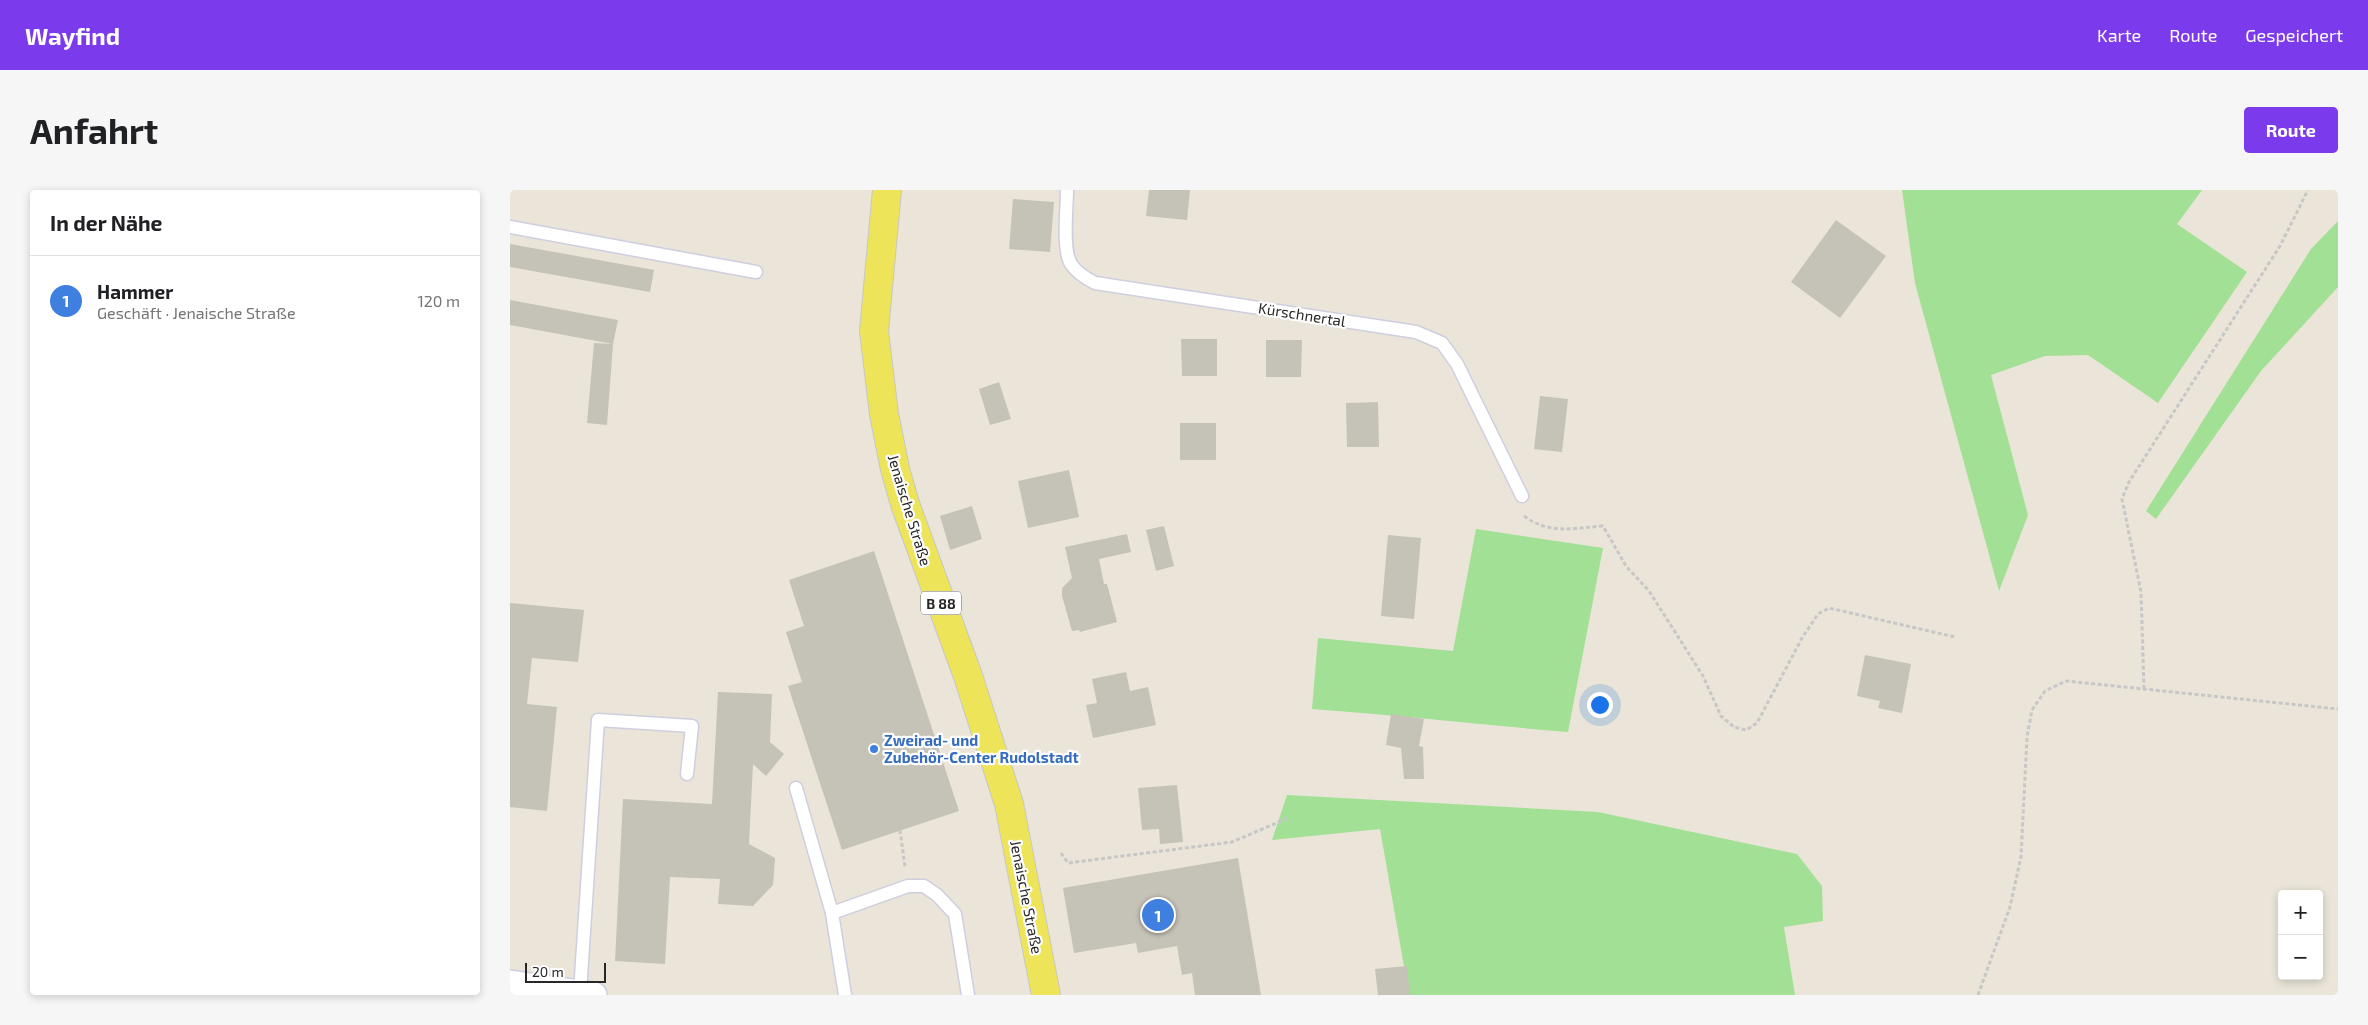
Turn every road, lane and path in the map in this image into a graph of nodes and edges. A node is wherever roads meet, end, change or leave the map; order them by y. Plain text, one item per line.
1 (887, 190) edge
2 (1067, 190) edge
3 (2308, 190) edge
4 (510, 227) edge
5 (756, 272) dead end
6 (1522, 496) joint
7 (1955, 637) dead end
8 (2144, 689) junction
9 (2338, 709) edge
10 (687, 774) dead end
11 (796, 788) dead end
12 (1288, 818) dead end
13 (900, 830) dead end
14 (1061, 853) dead end
15 (908, 886) junction
16 (832, 913) junction
17 (510, 982) edge
18 (587, 994) edge
19 (845, 995) edge
20 (968, 995) edge
21 (1046, 995) edge
22 (1978, 995) edge

1 - 21 main road, Jenaische Straße / B 88
2 - 6 lane, Kürschnertal
3 - 8 path
4 - 5 lane
6 - 7 path
8 - 9 path
8 - 22 path
10 - 18 lane
11 - 16 lane
12 - 14 path
13 - 15 path
15 - 16 lane
15 - 20 lane
16 - 19 lane
17 - 18 street

